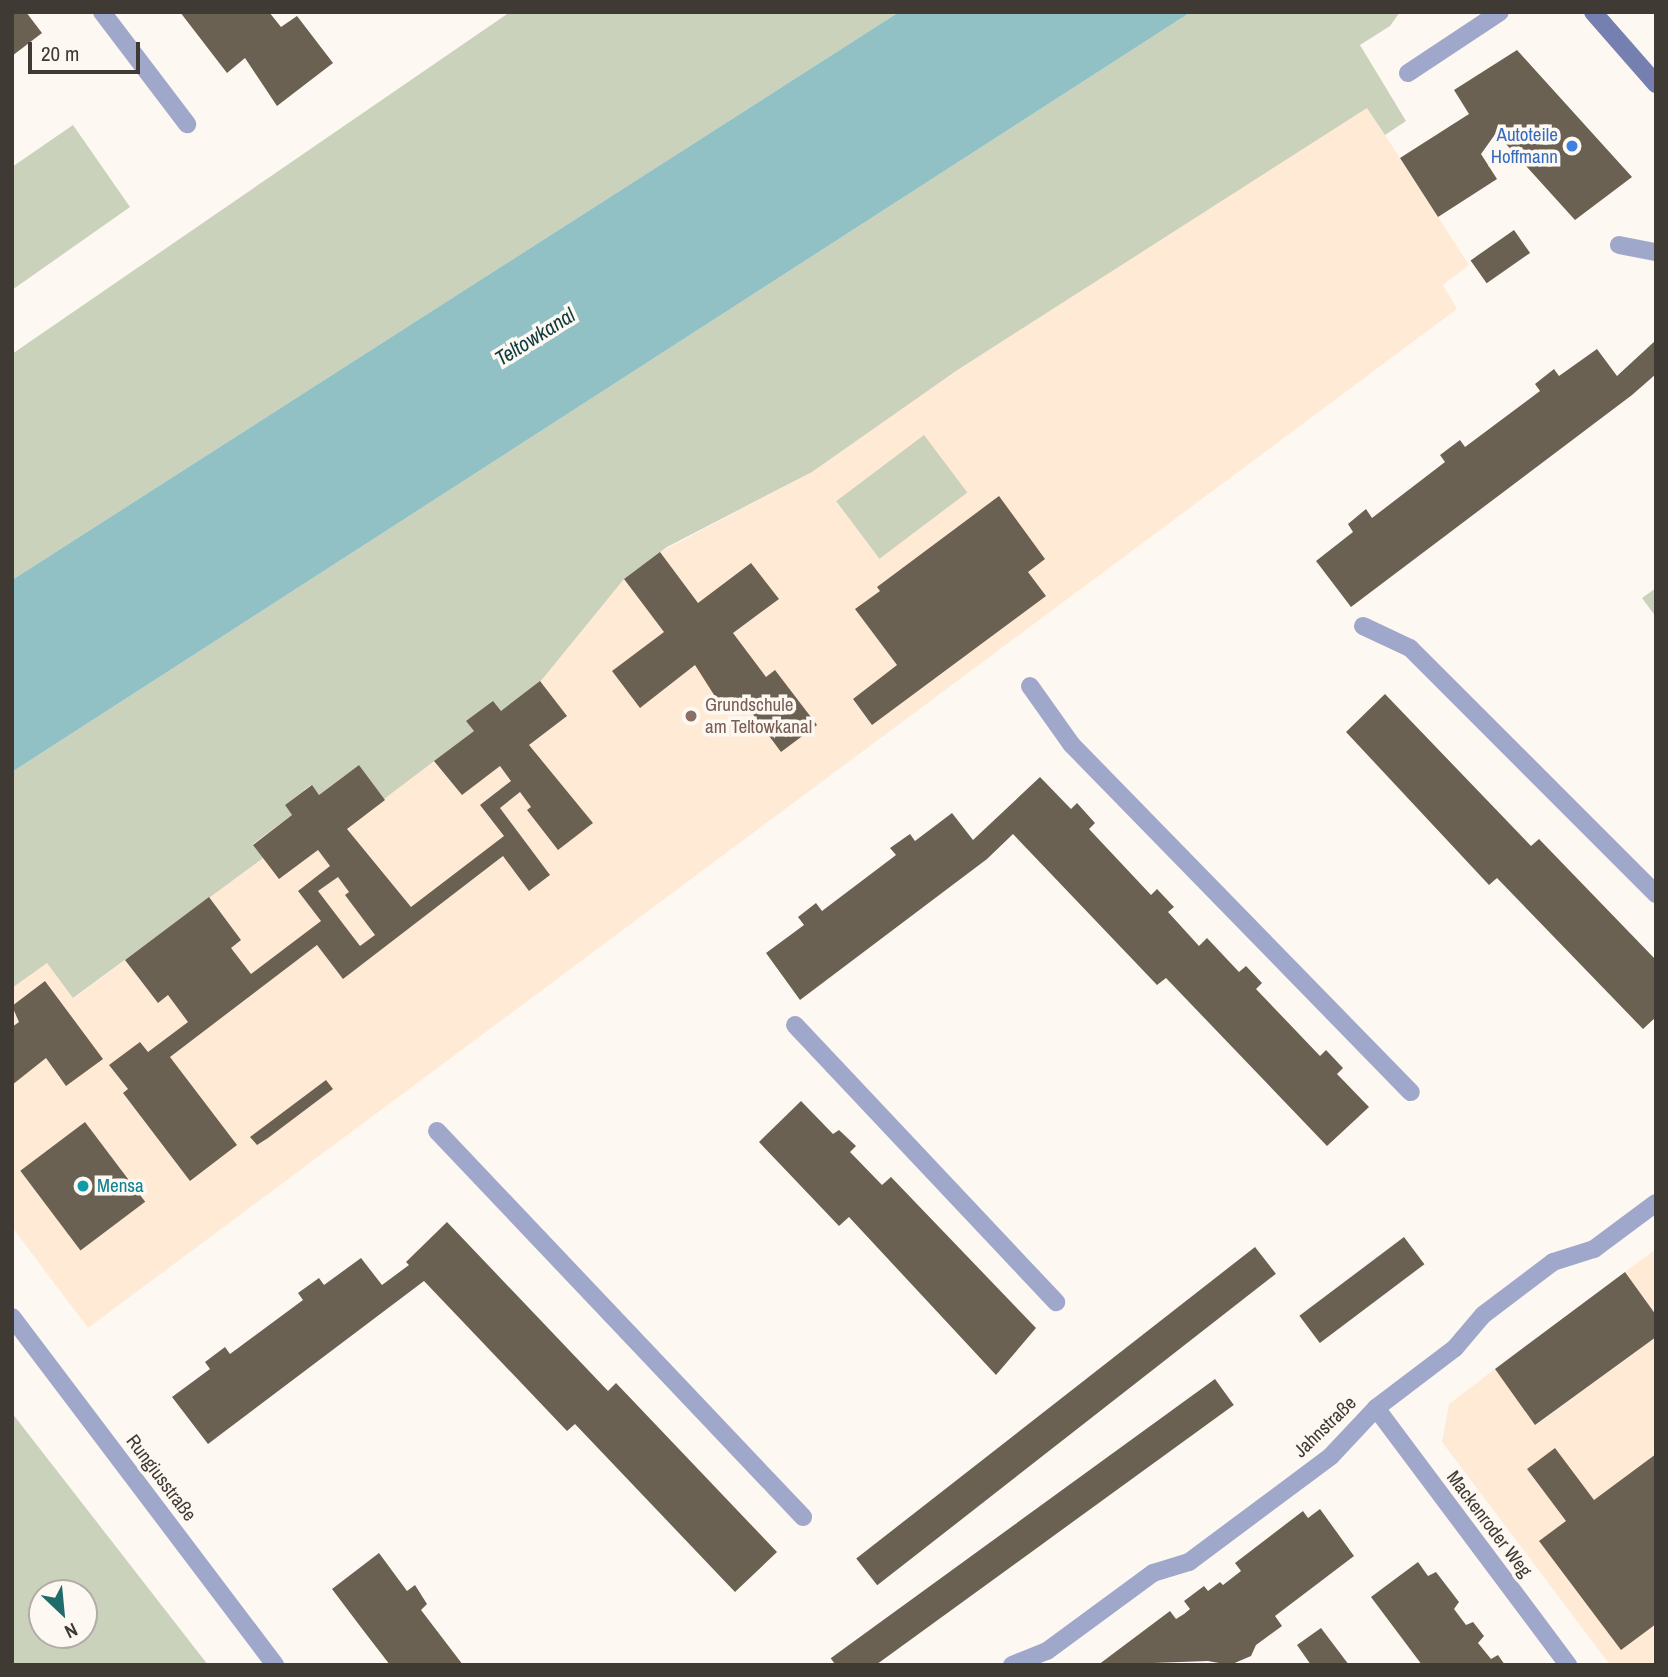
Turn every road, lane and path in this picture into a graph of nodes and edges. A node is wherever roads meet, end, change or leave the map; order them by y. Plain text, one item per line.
1 (102, 12) edge
2 (1500, 12) edge
3 (1593, 12) edge
4 (1408, 73) dead end
5 (1656, 84) edge
6 (187, 124) dead end
7 (1619, 245) dead end
8 (1656, 252) edge
9 (1363, 626) dead end
10 (1030, 686) dead end
11 (1656, 894) edge
12 (795, 1025) dead end
13 (1411, 1092) dead end
14 (437, 1130) dead end
15 (1656, 1203) edge
16 (1056, 1303) dead end
17 (12, 1317) edge
18 (1376, 1408) junction
19 (803, 1517) dead end
20 (275, 1665) edge
21 (1012, 1665) edge
22 (1568, 1665) edge

1 - 6 street
2 - 4 street
3 - 5 main road
7 - 8 street
9 - 11 street
10 - 13 street
12 - 16 street
14 - 19 street
15 - 18 street, Jahnstraße
17 - 20 street, Rungiusstraße
18 - 21 street, Jahnstraße
18 - 22 street, Mackenroder Weg

